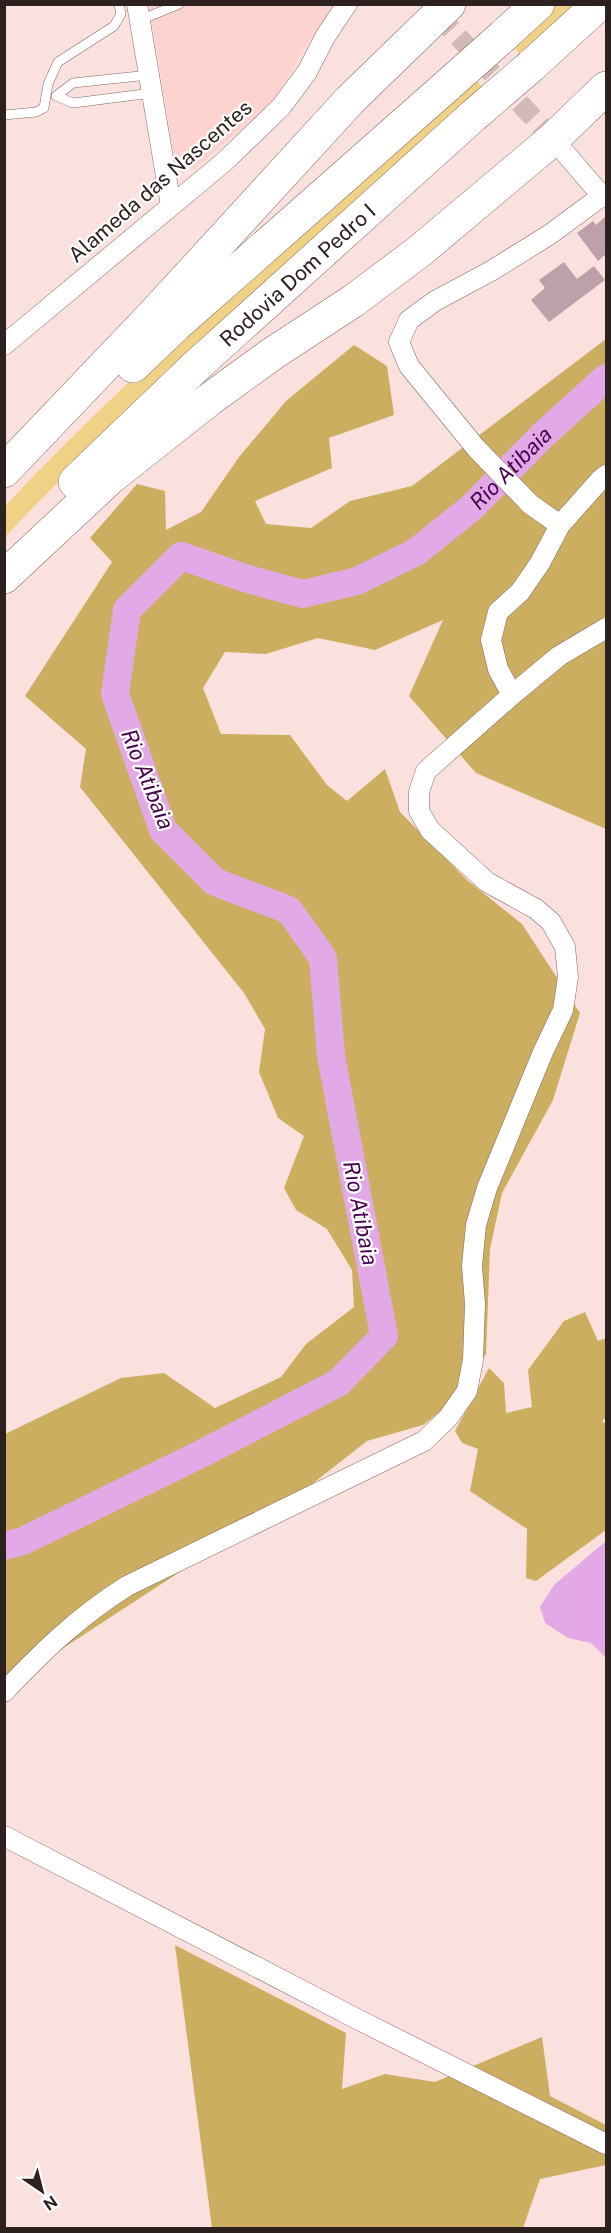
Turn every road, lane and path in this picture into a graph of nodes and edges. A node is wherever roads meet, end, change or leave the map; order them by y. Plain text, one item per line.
1 (119, 4) edge
2 (179, 4) edge
3 (347, 4) edge
4 (538, 4) edge
5 (600, 4) edge
6 (438, 8) edge
7 (138, 12) edge
8 (150, 84) junction
9 (606, 88) edge
10 (51, 96) junction
11 (4, 115) edge
12 (553, 139) junction
13 (604, 194) edge
14 (171, 206) junction
15 (4, 345) edge
16 (4, 471) edge
17 (606, 475) edge
18 (4, 493) edge
19 (560, 525) junction
20 (4, 555) edge
21 (4, 577) edge
22 (606, 628) edge
23 (512, 695) junction
24 (4, 1692) edge
25 (4, 1836) edge
26 (606, 2144) edge

1 - 10 lane
2 - 7 lane
3 - 14 street, Alameda das Nascentes
4 - 18 highway, Rodovia Dom Pedro I, bridge
5 - 20 highway, Rodovia Dom Pedro I, bridge
6 - 16 highway
7 - 8 street
8 - 10 lane
8 - 10 lane
8 - 14 street
9 - 12 highway
10 - 11 lane
12 - 13 street
12 - 21 highway
13 - 19 street
14 - 15 street, Alameda das Nascentes
17 - 19 street
19 - 23 street
22 - 23 street
23 - 24 street
25 - 26 street

